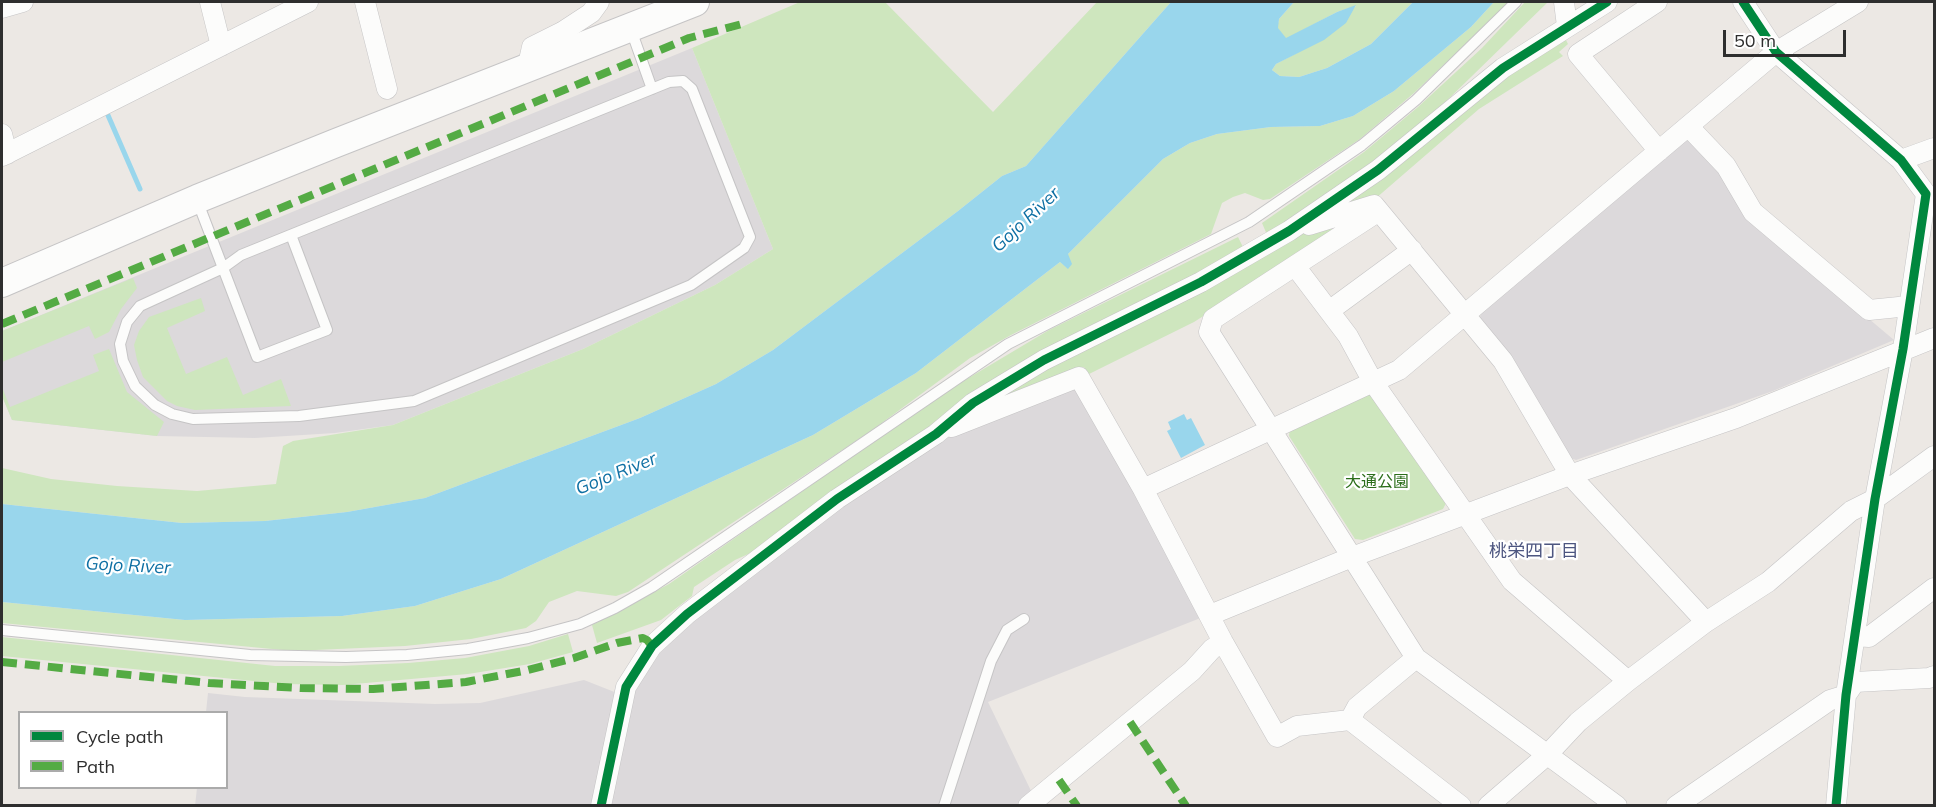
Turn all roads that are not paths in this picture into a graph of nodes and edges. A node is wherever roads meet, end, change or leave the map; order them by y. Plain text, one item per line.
1 (23, 2) edge
2 (210, 2) edge
3 (308, 2) edge
4 (365, 2) edge
5 (599, 2) edge
6 (695, 2) edge
7 (1516, 2) edge
8 (1564, 2) edge
9 (1607, 2) edge
10 (1657, 2) edge
11 (1743, 2) edge
12 (1858, 2) edge
13 (2, 8) edge
14 (1567, 26) junction
15 (632, 33) junction
16 (221, 46) junction
17 (1776, 52) junction
18 (528, 65) junction
19 (387, 89) dead end
20 (652, 89) junction
21 (1688, 126) junction
22 (2, 134) edge
23 (1935, 147) edge
24 (1659, 151) junction
25 (4, 155) edge
26 (1901, 160) junction
27 (199, 204) junction
28 (1379, 211) junction
29 (1289, 231) junction
30 (291, 235) junction
31 (1412, 250) junction
32 (1294, 266) junction
33 (223, 268) junction
34 (2, 283) edge
35 (1909, 306) junction
36 (1329, 311) junction
37 (1465, 313) junction
38 (1935, 338) edge
39 (1903, 349) junction
40 (1373, 382) junction
41 (1270, 429) junction
42 (936, 434) junction
43 (1935, 456) edge
44 (1569, 475) junction
45 (1143, 489) junction
46 (1875, 499) junction
47 (1467, 514) junction
48 (1352, 557) junction
49 (1935, 588) edge
50 (1210, 615) junction
51 (1024, 619) dead end
52 (1706, 622) junction
53 (2, 630) edge
54 (1855, 636) junction
55 (1223, 642) junction
56 (1416, 658) junction
57 (1935, 676) edge
58 (1628, 681) junction
59 (1846, 695) junction
60 (1350, 720) junction
61 (1547, 755) junction
62 (601, 806) edge
63 (944, 806) edge
64 (1028, 806) edge
65 (1461, 806) edge
66 (1488, 806) edge
67 (1617, 806) edge
68 (1676, 806) edge
69 (1836, 806) edge

1 - 13 street
2 - 16 street
3 - 16 street
4 - 19 street
5 - 18 street
6 - 15 street
7 - 53 lane
8 - 14 street
9 - 14 street
10 - 24 street
11 - 17 street
12 - 17 street
14 - 29 street
15 - 18 street
15 - 20 lane
16 - 25 street
17 - 21 street
17 - 26 street
18 - 27 street
20 - 30 lane
20 - 33 lane
21 - 24 street
21 - 35 street
22 - 25 street
23 - 26 street
24 - 37 street
26 - 35 street
27 - 33 lane
27 - 34 street
28 - 29 street
28 - 31 street
28 - 32 street
29 - 42 street
30 - 33 lane
30 - 33 lane
31 - 36 street
31 - 37 street
32 - 36 street
32 - 41 street
35 - 39 street
36 - 40 street
37 - 40 street
37 - 44 street
38 - 39 street
39 - 44 street
39 - 46 street
40 - 41 street
40 - 47 street
41 - 45 street
41 - 48 street
42 - 45 street
42 - 62 street
43 - 46 street
44 - 47 street
44 - 52 street
45 - 50 street
46 - 52 street
46 - 54 street
47 - 48 street
47 - 58 street
48 - 50 street
48 - 56 street
49 - 54 street
50 - 55 street
51 - 63 lane
52 - 58 street
54 - 59 street
55 - 60 street
55 - 64 street
56 - 60 street
56 - 61 street
57 - 59 street
58 - 61 street
59 - 68 street
59 - 69 street
60 - 65 street
61 - 66 street
61 - 67 street

